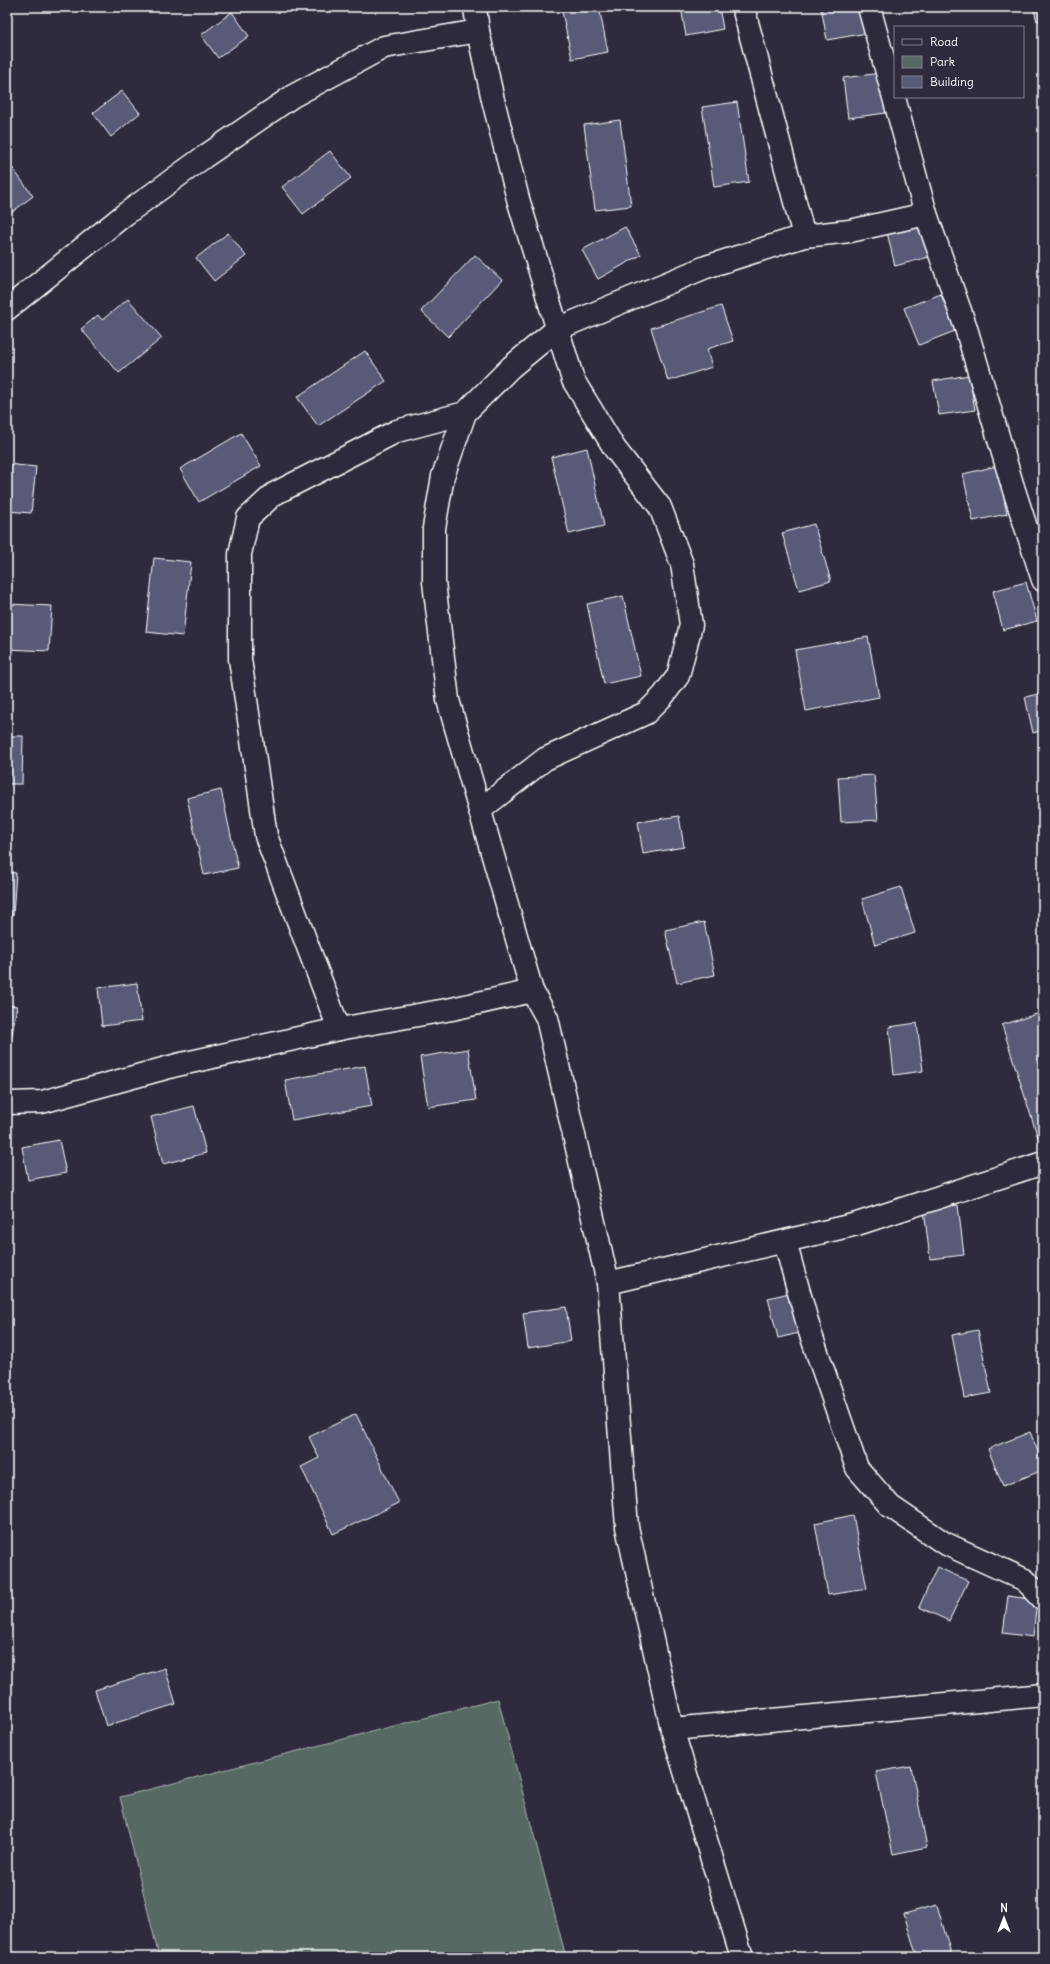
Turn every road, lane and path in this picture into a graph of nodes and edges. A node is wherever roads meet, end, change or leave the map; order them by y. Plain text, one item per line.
1 (475, 7) edge
2 (743, 7) edge
3 (869, 7) edge
4 (478, 31) junction
5 (894, 98) edge
6 (894, 98) edge
7 (926, 214) junction
8 (804, 236) junction
9 (7, 310) edge
10 (557, 329) junction
11 (465, 413) junction
12 (1043, 580) edge
13 (481, 809) junction
14 (532, 991) junction
15 (339, 1029) junction
16 (7, 1103) edge
17 (1043, 1163) edge
18 (785, 1242) junction
19 (608, 1283) junction
20 (1034, 1576) edge
21 (1043, 1599) edge
22 (1043, 1695) edge
23 (672, 1729) junction
24 (742, 1957) edge

1 - 4 street
2 - 8 street
3 - 5 street
4 - 9 street
4 - 10 street
6 - 7 street
7 - 8 street
7 - 12 street
8 - 10 street
10 - 11 street
10 - 13 street
11 - 13 street
11 - 15 street
13 - 14 street
14 - 15 street
14 - 19 street
15 - 16 street
17 - 18 street
18 - 19 street
18 - 20 street
19 - 23 street
20 - 21 street
22 - 23 street
23 - 24 street

